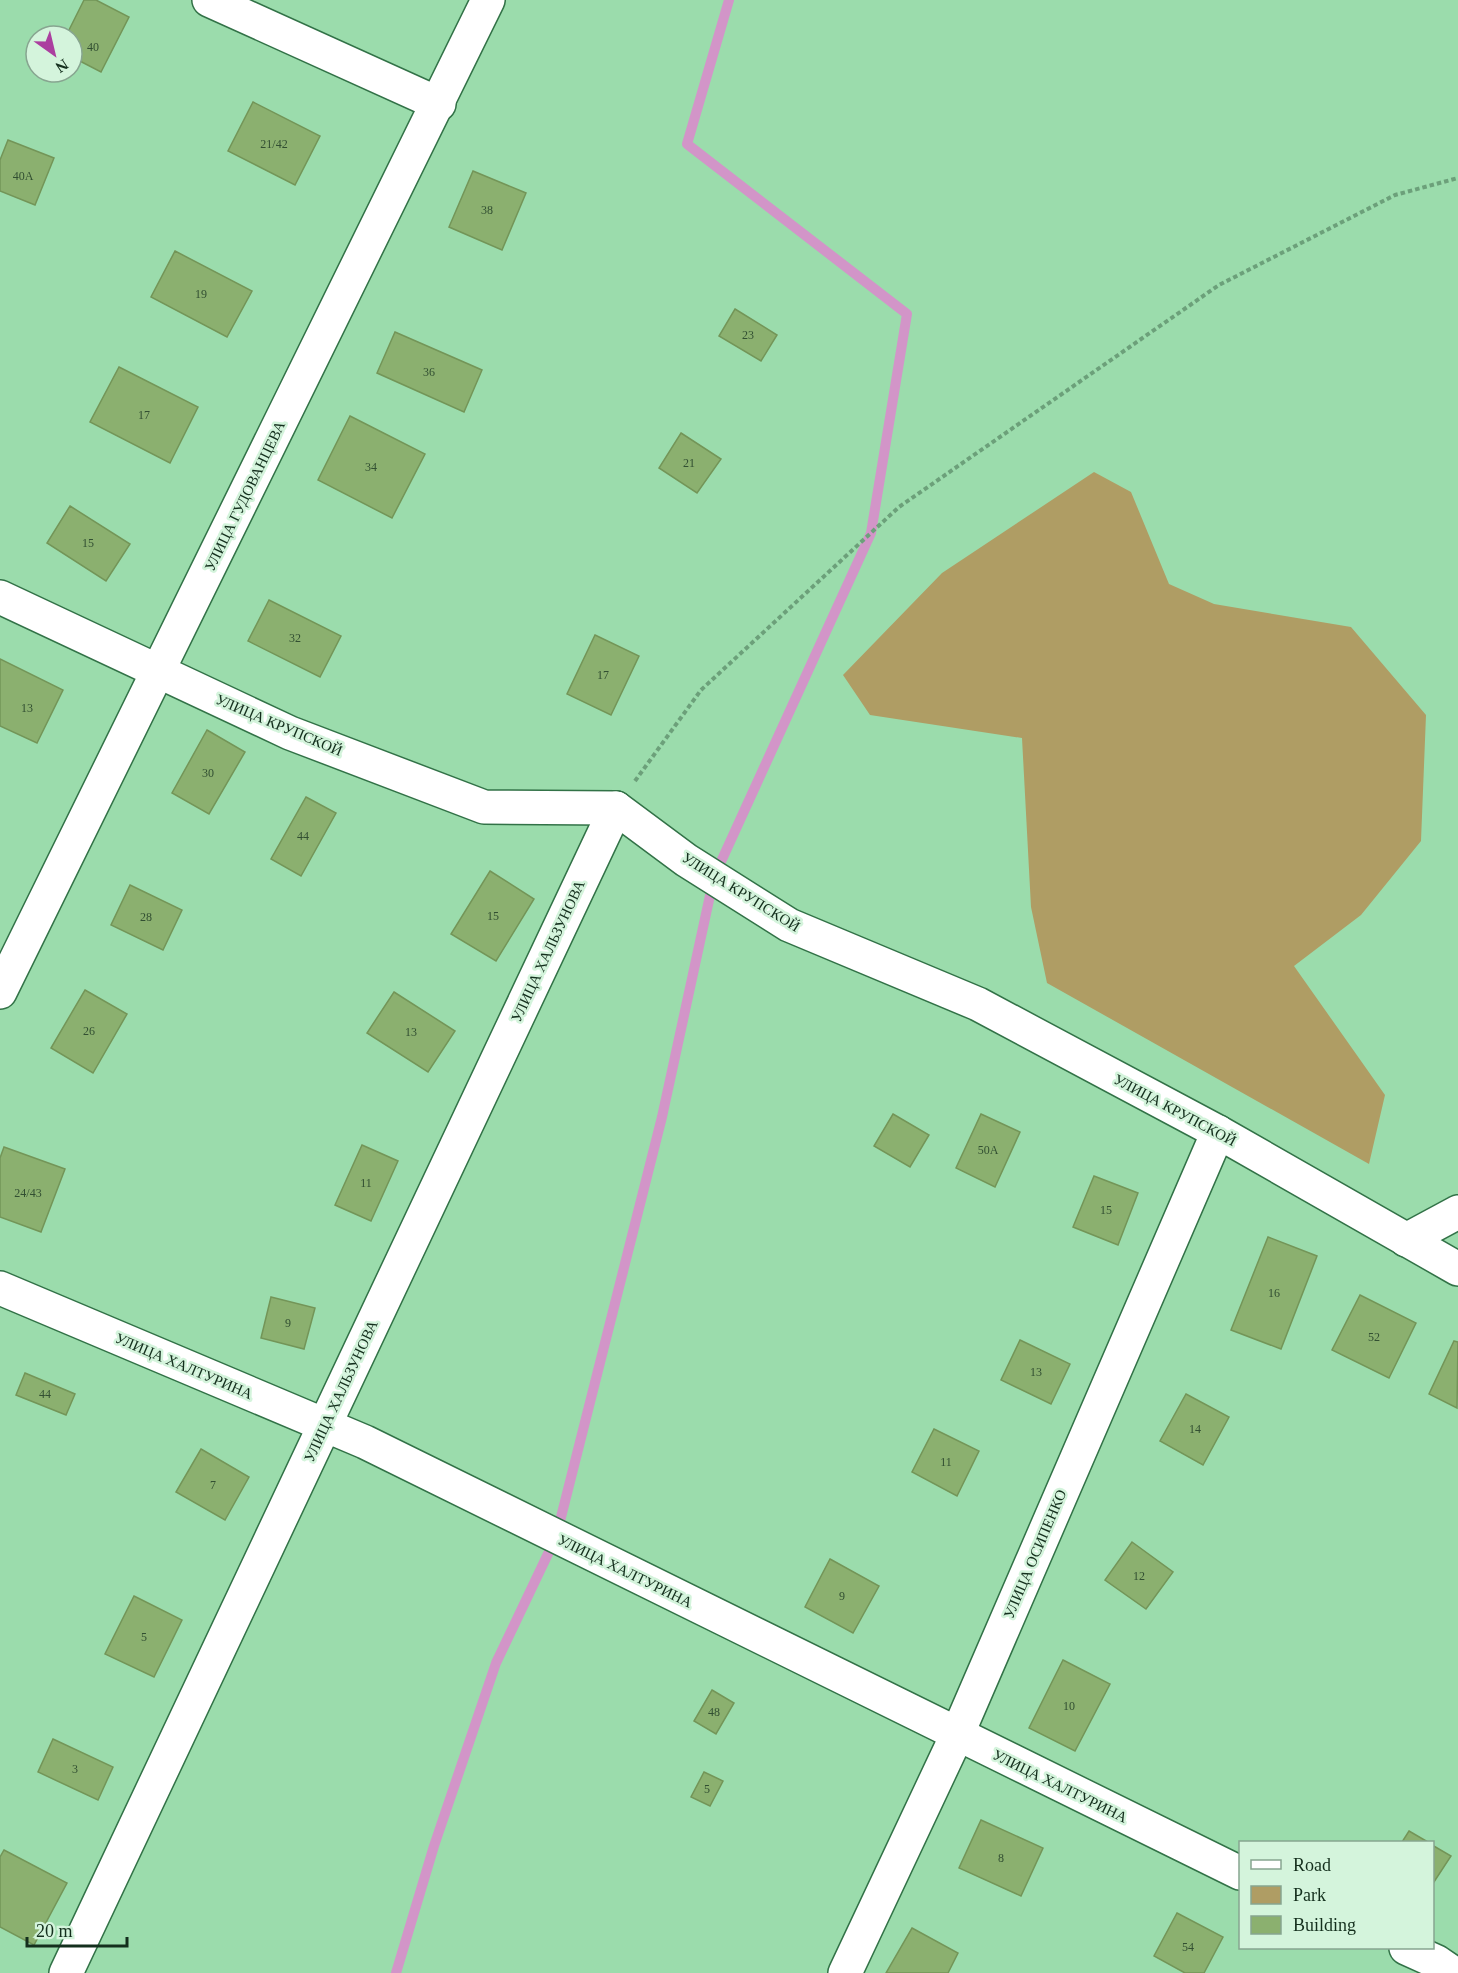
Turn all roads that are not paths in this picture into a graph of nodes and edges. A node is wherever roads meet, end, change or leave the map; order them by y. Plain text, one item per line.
1 (209, 0) edge
2 (488, 0) edge
3 (439, 104) junction
4 (0, 597) edge
5 (158, 672) junction
6 (616, 808) junction
7 (0, 992) edge
8 (1218, 1132) junction
9 (1458, 1212) edge
10 (1406, 1240) junction
11 (1458, 1269) edge
12 (0, 1288) edge
13 (325, 1425) junction
14 (957, 1735) junction
15 (1239, 1873) edge
16 (1410, 1949) edge
17 (66, 1973) edge
18 (845, 1973) edge
19 (1453, 1973) edge

1 - 3 street
2 - 3 street, УЛИЦА ГУДОВАНЦЕВА
3 - 5 street, УЛИЦА ГУДОВАНЦЕВА
4 - 5 street, УЛИЦА КРУПСКОЙ
5 - 6 street, УЛИЦА КРУПСКОЙ
5 - 7 street, УЛИЦА ГУДОВАНЦЕВА
6 - 8 street, УЛИЦА КРУПСКОЙ
6 - 13 street, УЛИЦА ХАЛЬЗУНОВА
8 - 10 street, УЛИЦА КРУПСКОЙ
8 - 14 street, УЛИЦА ОСИПЕНКО
9 - 10 street
10 - 11 street, УЛИЦА КРУПСКОЙ
12 - 13 street, УЛИЦА ХАЛТУРИНА
13 - 14 street, УЛИЦА ХАЛТУРИНА
13 - 17 street, УЛИЦА ХАЛЬЗУНОВА
14 - 15 street, УЛИЦА ХАЛТУРИНА
14 - 18 street, УЛИЦА ОСИПЕНКО
16 - 19 street

